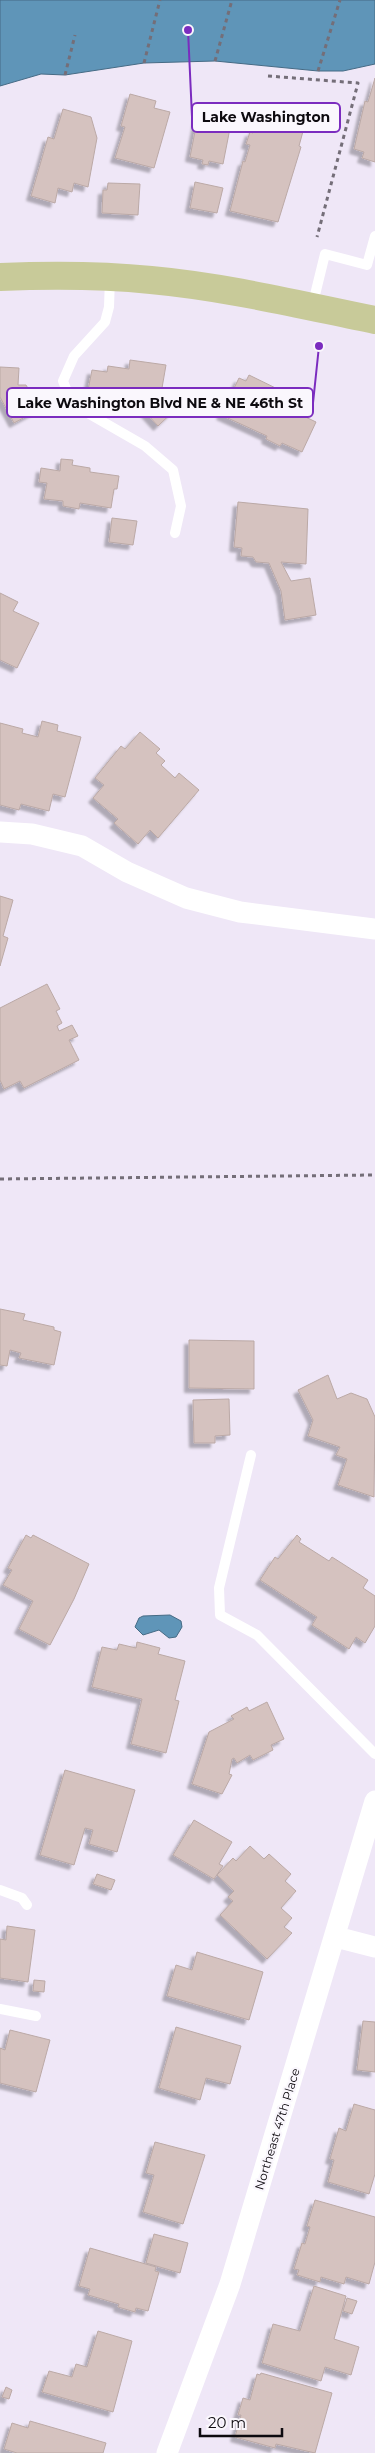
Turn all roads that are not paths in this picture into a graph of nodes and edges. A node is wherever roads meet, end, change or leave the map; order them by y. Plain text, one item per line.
1 (375, 236) edge
2 (0, 277) edge
3 (110, 277) junction
4 (312, 307) junction
5 (375, 320) edge
6 (175, 533) dead end
7 (0, 832) edge
8 (375, 929) edge
9 (251, 1455) dead end
10 (375, 1754) edge
11 (375, 1801) edge
12 (0, 1890) edge
13 (27, 1905) dead end
14 (336, 1937) junction
15 (375, 1947) edge
16 (0, 2009) edge
17 (36, 2016) dead end
18 (166, 2453) edge

1 - 4 lane
2 - 3 main road
3 - 4 main road
3 - 6 lane
4 - 5 main road
7 - 8 street
9 - 10 lane
11 - 14 street, Northeast 47th Place
12 - 13 lane
14 - 15 street
14 - 18 street, Northeast 47th Place
16 - 17 lane

